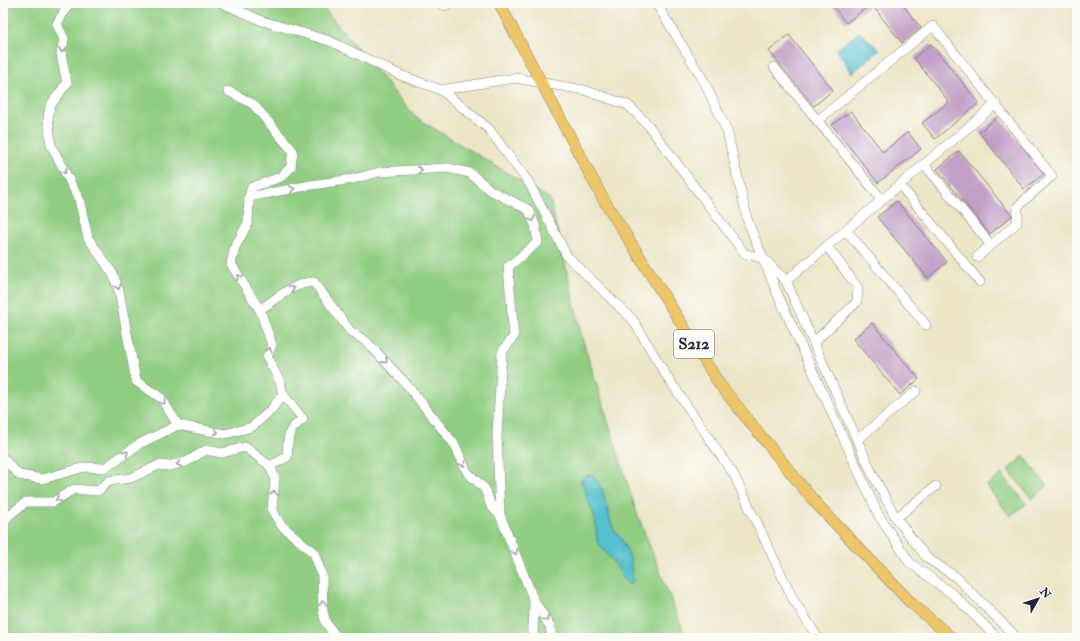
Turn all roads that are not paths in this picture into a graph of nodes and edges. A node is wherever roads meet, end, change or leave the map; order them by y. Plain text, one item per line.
1 (70, 3) edge
2 (222, 3) edge
3 (440, 3) edge
4 (450, 3) edge
5 (499, 3) edge
6 (656, 3) edge
7 (774, 67) dead end
8 (542, 82) junction
9 (441, 90) junction
10 (228, 91) dead end
11 (996, 104) junction
12 (818, 120) junction
13 (924, 164) junction
14 (900, 185) junction
15 (248, 197) junction
16 (882, 200) junction
17 (846, 230) junction
18 (827, 246) junction
19 (991, 246) junction
20 (977, 257) dead end
21 (763, 258) junction
22 (786, 281) junction
23 (980, 282) dead end
24 (260, 310) junction
25 (926, 325) dead end
26 (814, 342) junction
27 (916, 392) dead end
28 (283, 394) junction
29 (178, 425) junction
30 (857, 440) junction
31 (3, 458) edge
32 (270, 466) junction
33 (105, 468) junction
34 (109, 481) junction
35 (936, 486) dead end
36 (500, 515) junction
37 (896, 518) junction
38 (3, 526) edge
39 (534, 601) junction
40 (337, 638) edge
41 (533, 638) edge
42 (552, 638) edge
43 (818, 638) edge
44 (952, 638) edge
45 (997, 638) edge
46 (1017, 638) edge

1 -> 29 street
2 - 9 street
3 - 4 street
5 - 8 main road, S212
6 - 21 street
7 - 12 street
8 - 9 street
8 - 21 street
8 - 44 main road, S212
9 - 43 street
10 - 15 street
11 - 12 street
11 - 13 street
11 - 19 street
12 - 16 street
13 - 14 street
13 - 19 street
14 - 16 street
14 - 23 street
24 -> 15 street
15 -> 36 street
16 - 17 street
17 - 18 street
17 - 25 street
18 - 22 street
18 - 26 street
19 - 20 street
21 - 22 street
21 - 45 street
22 - 26 street
28 -> 24 street
24 -> 36 street
26 - 30 street
27 - 30 street
29 -> 28 street
28 - 32 street
33 -> 29 street
30 - 37 street
31 - 33 street
32 -> 34 street
40 -> 32 street
33 - 34 street
34 -> 38 street
35 - 37 street
36 -> 39 street
37 - 46 street
39 - 41 street
39 -> 42 street

